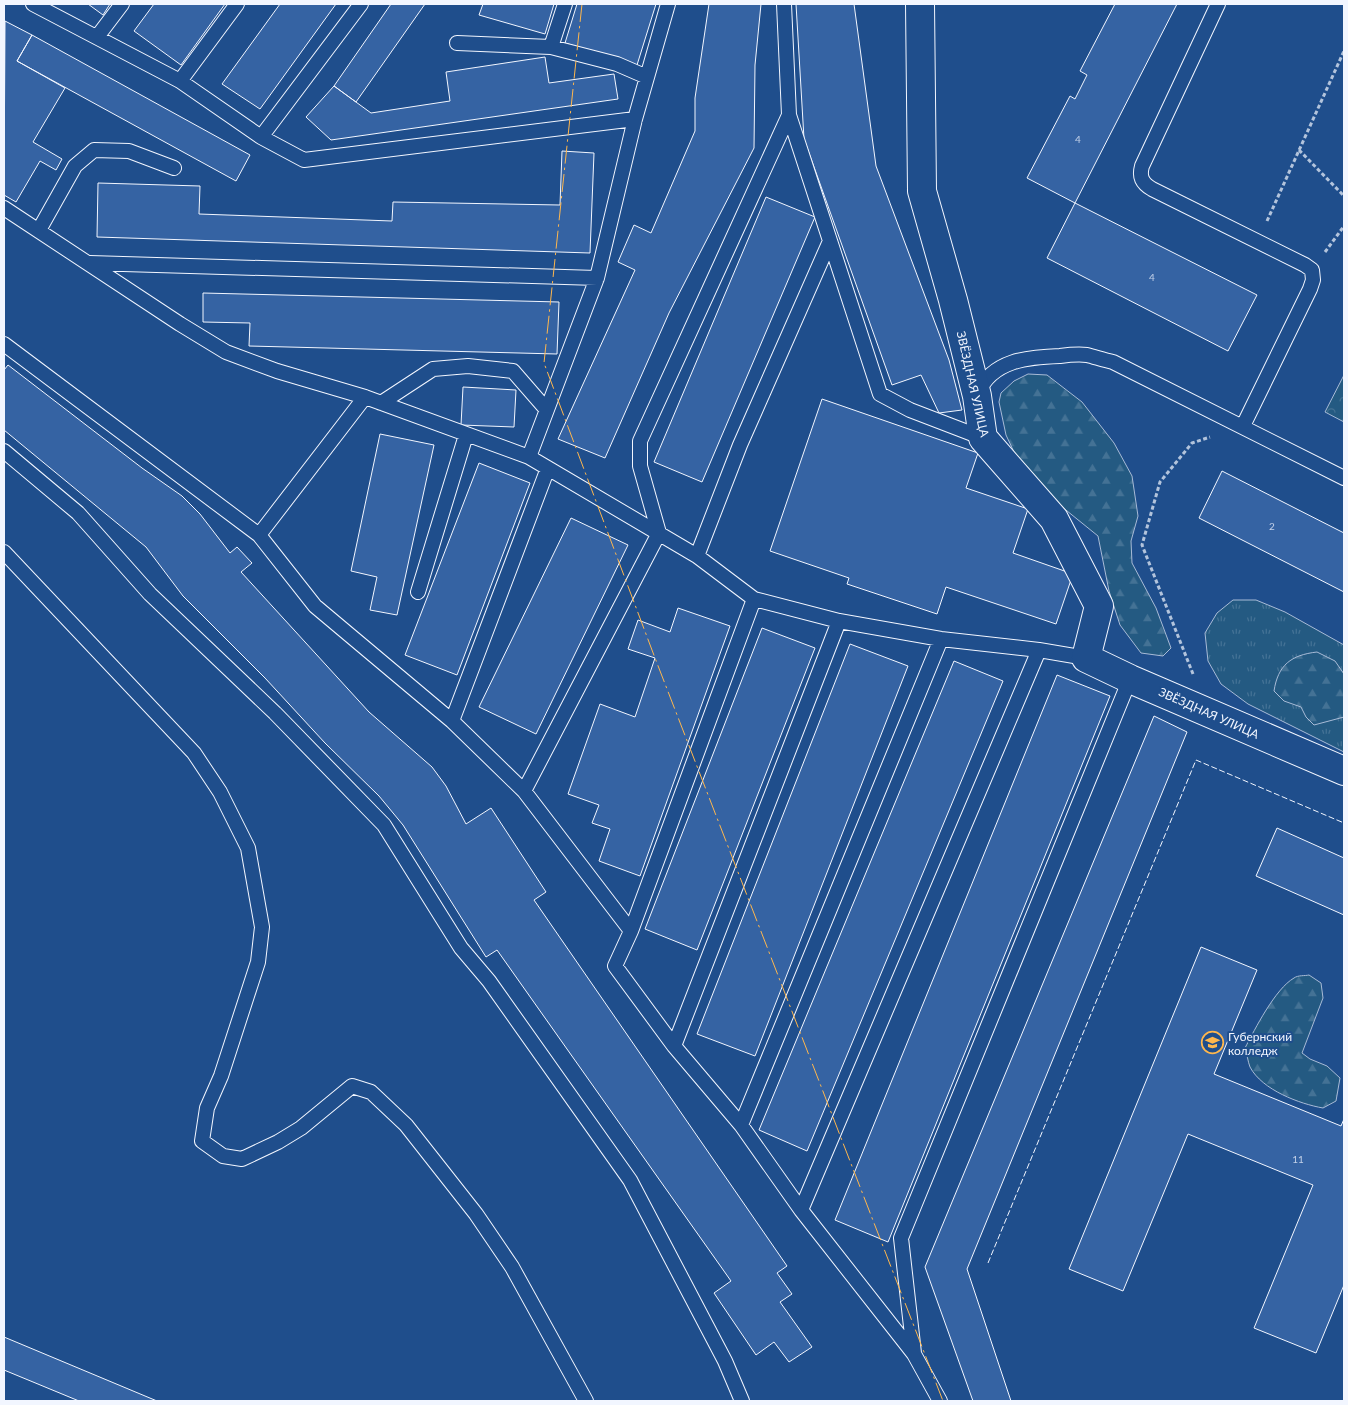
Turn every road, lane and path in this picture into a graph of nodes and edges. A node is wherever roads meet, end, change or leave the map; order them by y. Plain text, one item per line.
1 (33, 4) edge
2 (122, 4) edge
3 (237, 4) edge
4 (361, 4) edge
5 (565, 4) edge
6 (668, 4) edge
7 (784, 4) edge
8 (920, 4) edge
9 (1218, 4) edge
10 (97, 38) junction
11 (457, 43) dead end
12 (551, 47) junction
13 (1344, 52) edge
14 (647, 77) junction
15 (180, 81) junction
16 (789, 115) junction
17 (635, 119) junction
18 (261, 137) junction
19 (1299, 150) junction
20 (174, 168) dead end
21 (1344, 196) edge
22 (4, 208) edge
23 (1344, 226) edge
24 (39, 230) junction
25 (1258, 240) junction
26 (830, 241) junction
27 (89, 263) junction
28 (1312, 270) junction
29 (596, 278) junction
30 (4, 344) edge
31 (977, 396) junction
32 (365, 397) junction
33 (381, 403) junction
34 (546, 409) junction
35 (1243, 426) junction
36 (466, 435) junction
37 (983, 438) junction
38 (4, 451) edge
39 (529, 457) junction
40 (548, 468) junction
41 (1344, 478) edge
42 (659, 533) junction
43 (259, 536) junction
44 (4, 552) edge
45 (697, 556) junction
46 (418, 592) dead end
47 (754, 599) junction
48 (839, 621) junction
49 (940, 638) junction
50 (1039, 650) junction
51 (1086, 658) junction
52 (1130, 680) junction
53 (1209, 712) junction
54 (452, 721) junction
55 (1344, 771) edge
56 (524, 791) junction
57 (631, 931) junction
58 (674, 1046) junction
59 (741, 1125) junction
60 (801, 1210) junction
61 (914, 1354) junction
62 (586, 1401) edge
63 (742, 1401) edge
64 (940, 1401) edge

1 - 10 lane
2 - 10 lane
3 - 15 lane
4 - 18 lane
5 - 12 lane
6 - 14 lane
7 - 16 lane
8 - 31 street, ЗВЁЗДНАЯ УЛИЦА
9 - 25 lane
10 - 15 lane
11 - 12 lane
12 - 14 lane
13 - 19 path
14 - 17 lane
15 - 18 lane
16 - 26 lane
16 - 42 lane
17 - 18 lane
17 - 29 lane
19 - 21 path
19 - 25 path
20 - 24 lane
22 - 24 lane
23 - 28 path
24 - 27 lane
25 - 28 lane
26 - 37 lane
26 - 45 lane
27 - 29 lane
27 - 32 lane
28 - 35 lane
29 - 34 lane
30 - 43 lane
31 - 35 lane
31 - 37 street, ЗВЁЗДНАЯ УЛИЦА
32 - 33 lane
32 - 43 lane
33 - 34 lane
33 - 36 lane
34 - 39 lane
35 - 41 lane
35 - 53 path
36 - 39 lane
36 - 46 lane
37 - 51 street, ЗВЁЗДНАЯ УЛИЦА
38 - 63 lane
39 - 40 lane
40 - 42 lane
40 - 54 lane
42 - 45 lane
42 - 56 lane
43 - 54 lane
44 - 62 lane
45 - 47 lane
47 - 48 lane
47 - 57 lane
48 - 49 lane
48 - 58 lane
49 - 50 lane
49 - 59 lane
50 - 51 lane
50 - 60 lane
51 - 52 street, ЗВЁЗДНАЯ УЛИЦА
52 - 53 street, ЗВЁЗДНАЯ УЛИЦА
52 - 61 lane
53 - 55 street, ЗВЁЗДНАЯ УЛИЦА
54 - 56 lane
56 - 57 lane
57 - 58 lane
58 - 59 lane
59 - 60 lane
60 - 61 lane
61 - 64 lane

